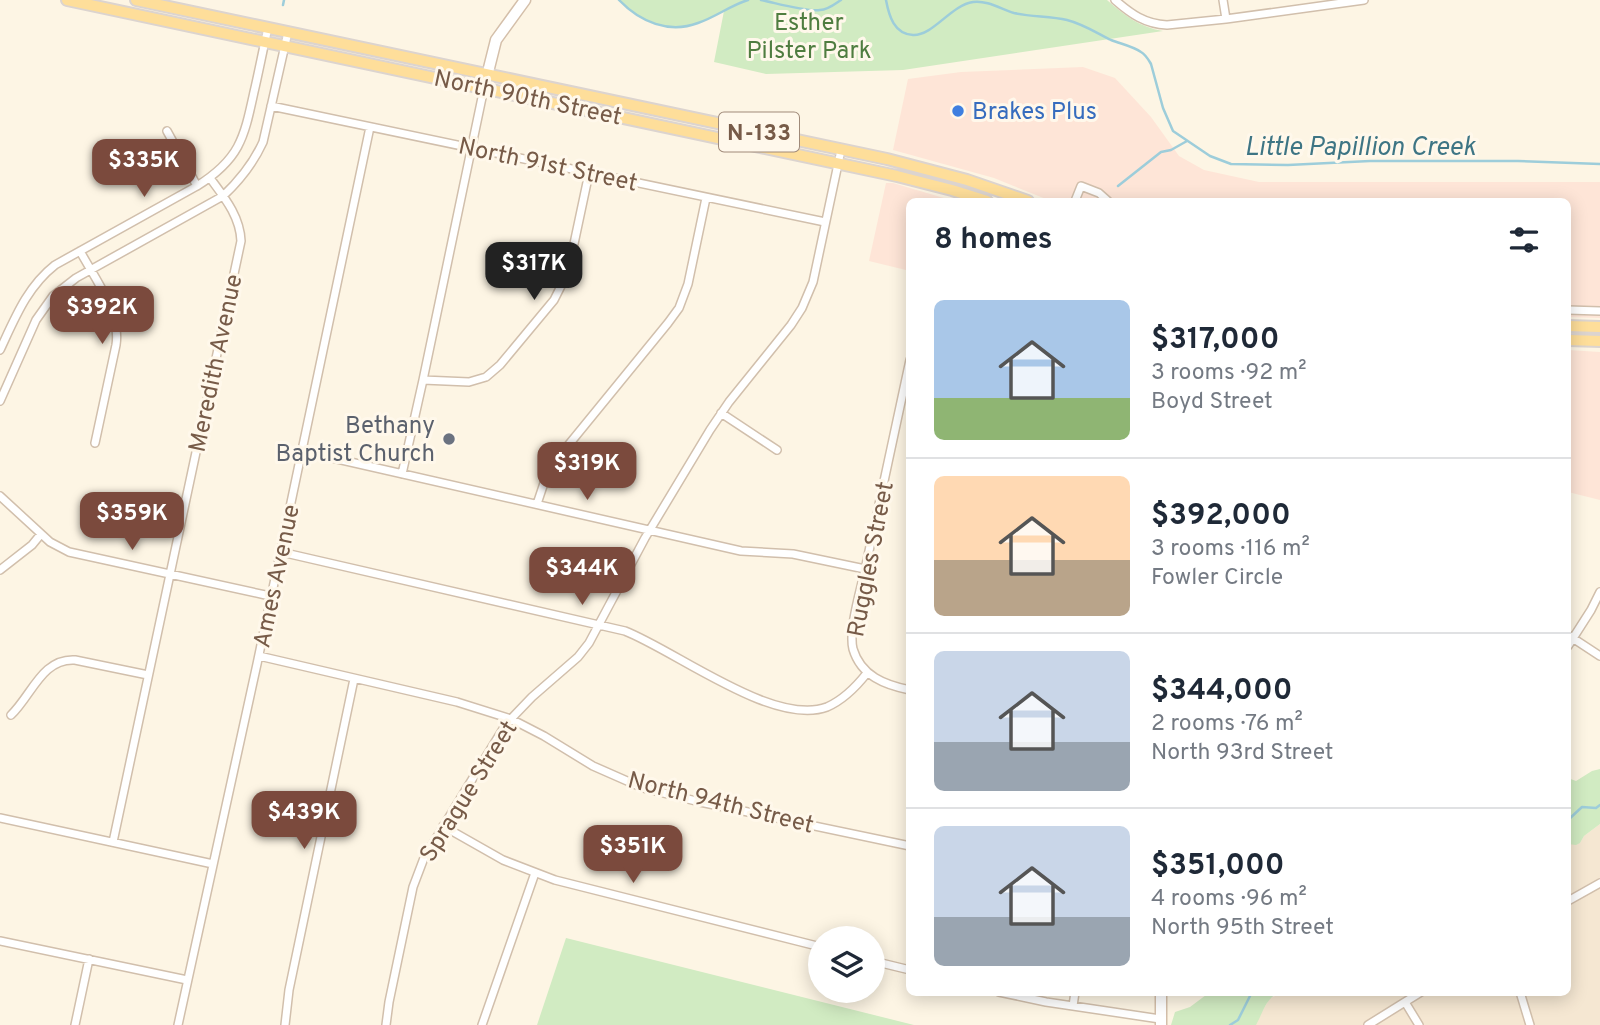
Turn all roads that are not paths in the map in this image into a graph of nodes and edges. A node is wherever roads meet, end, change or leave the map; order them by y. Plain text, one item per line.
1 (67, 0) edge
2 (136, 0) edge
3 (525, 0) edge
4 (1115, 0) edge
5 (1223, 0) edge
6 (1364, 0) edge
7 (1347, 1) edge
8 (1226, 19) junction
9 (268, 28) junction
10 (288, 32) junction
11 (265, 42) junction
12 (285, 46) junction
13 (487, 74) junction
14 (484, 88) junction
15 (271, 106) junction
16 (370, 127) junction
17 (167, 131) dead end
18 (472, 148) junction
19 (841, 150) junction
20 (838, 163) junction
21 (589, 173) junction
22 (210, 177) junction
23 (197, 186) junction
24 (223, 196) junction
25 (706, 198) junction
26 (977, 198) edge
27 (1019, 198) edge
28 (1076, 198) edge
29 (1105, 198) edge
30 (825, 222) junction
31 (80, 251) junction
32 (90, 270) junction
33 (1571, 310) edge
34 (1600, 312) edge
35 (1571, 326) edge
36 (1600, 327) edge
37 (1571, 340) edge
38 (1600, 341) edge
39 (0, 349) edge
40 (906, 379) edge
41 (423, 380) junction
42 (0, 401) edge
43 (721, 412) junction
44 (94, 443) dead end
45 (777, 450) dead end
46 (302, 451) junction
47 (402, 474) junction
48 (0, 496) edge
49 (537, 505) junction
50 (650, 531) junction
51 (41, 534) junction
52 (281, 552) junction
53 (865, 569) junction
54 (0, 570) edge
55 (170, 574) junction
56 (1600, 592) edge
57 (270, 596) junction
58 (599, 625) junction
59 (1571, 637) edge
60 (259, 656) junction
61 (1600, 656) edge
62 (867, 673) junction
63 (148, 675) junction
64 (354, 679) junction
65 (906, 689) edge
66 (11, 715) dead end
67 (511, 719) junction
68 (0, 818) edge
69 (443, 826) junction
70 (113, 842) junction
71 (906, 845) edge
72 (214, 863) junction
73 (536, 873) junction
74 (1600, 883) edge
75 (1571, 899) edge
76 (0, 941) edge
77 (808, 944) edge
78 (89, 959) junction
79 (885, 964) edge
80 (906, 969) edge
81 (187, 980) junction
82 (1015, 996) edge
83 (1074, 996) edge
84 (1161, 996) edge
85 (1415, 996) edge
86 (1522, 996) edge
87 (1405, 1002) junction
88 (1073, 1006) junction
89 (1160, 1022) edge
90 (75, 1025) edge
91 (178, 1025) edge
92 (285, 1025) edge
93 (386, 1025) edge
94 (482, 1025) edge
95 (1368, 1025) edge
96 (1419, 1025) edge
97 (1530, 1025) edge

1 - 11 main road, North 90th Street / N-133
2 - 9 main road, North 90th Street / N-133
3 - 13 street
4 - 8 street
5 - 8 street
6 - 7 street
7 - 8 street
9 - 10 main road, North 90th Street / N-133
9 - 11 street
10 - 12 street
10 - 13 main road, North 90th Street / N-133
11 - 12 main road, North 90th Street / N-133
11 - 22 street
12 - 14 main road, North 90th Street / N-133
12 - 15 street
13 - 14 street
13 - 19 main road, North 90th Street / N-133
14 - 18 street
14 - 20 main road, North 90th Street / N-133
15 - 16 street, North 91st Street
15 - 24 street
16 - 18 street, North 91st Street
16 - 46 street, Ames Avenue
17 - 23 street
18 - 21 street, North 91st Street
18 - 41 street
19 - 20 street, Sprague Street
19 - 27 main road, North 90th Street / N-133
20 - 26 main road, North 90th Street / N-133
20 - 30 street, Sprague Street
21 - 25 street, North 91st Street
21 - 41 street
22 - 23 street
22 - 24 street, Meredith Avenue
23 - 31 street
24 - 32 street
24 - 55 street, Meredith Avenue
25 - 30 street, North 91st Street
25 - 49 street
28 - 29 street
30 - 43 street, Sprague Street
31 - 32 street
31 - 39 street
32 - 42 street
32 - 44 street
33 - 34 street
35 - 36 main road
37 - 38 main road
40 - 53 street, Ruggles Street
41 - 47 street
43 - 45 street
43 - 50 street, Sprague Street
46 - 47 street
46 - 52 street, Ames Avenue
47 - 49 street
48 - 51 street
49 - 50 street
50 - 53 street
50 - 58 street, Sprague Street
51 - 54 street
51 - 55 street
52 - 57 street, Ames Avenue
52 - 58 street
53 - 62 street, Ruggles Street
55 - 57 street
55 - 63 street, Meredith Avenue
56 - 59 street
57 - 60 street, Ames Avenue
58 - 62 street
58 - 67 street, Sprague Street
59 - 61 street
60 - 64 street, North 94th Street
60 - 72 street, Ames Avenue
62 - 65 street
63 - 66 street
63 - 70 street, Meredith Avenue
64 - 67 street, North 94th Street
64 - 92 street
67 - 69 street, Sprague Street
67 - 71 street, North 94th Street
68 - 70 street
69 - 73 street
69 - 93 street, Sprague Street
70 - 72 street
72 - 81 street, Ames Avenue
73 - 77 street
73 - 94 street
74 - 75 street
76 - 78 street
78 - 81 street
78 - 90 street
79 - 80 street
81 - 91 street, Ames Avenue
82 - 88 street
83 - 88 street
84 - 89 street
85 - 87 street
86 - 97 street
87 - 95 street
87 - 96 street
88 - 89 street

